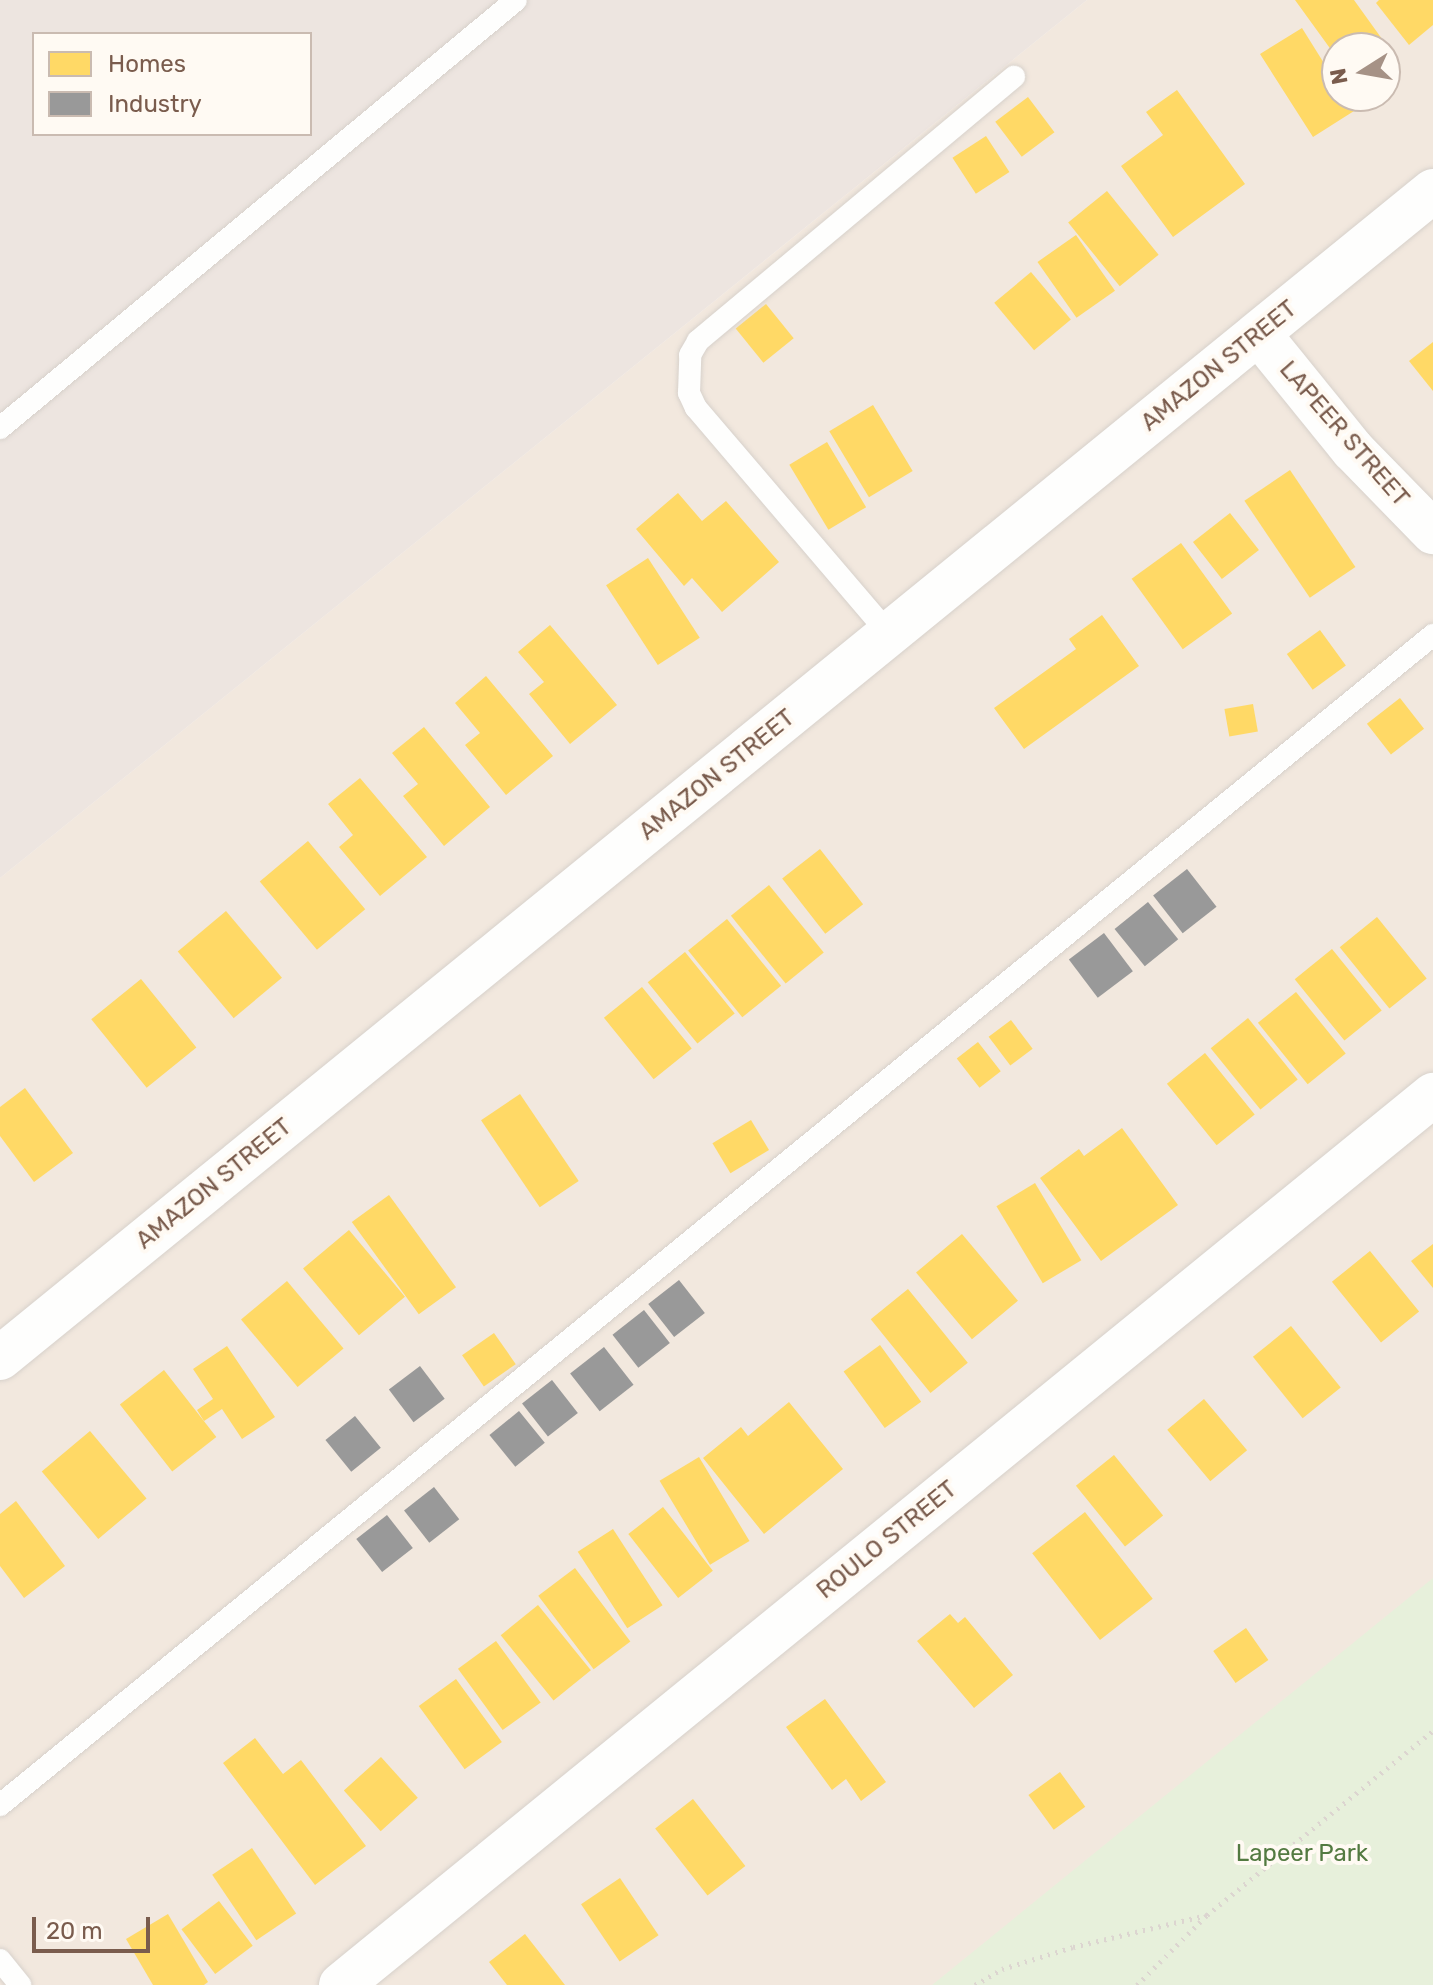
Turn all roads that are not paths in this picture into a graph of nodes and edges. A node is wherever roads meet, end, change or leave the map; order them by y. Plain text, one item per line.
1 (516, 0) edge
2 (1014, 77) dead end
3 (1433, 191) edge
4 (1259, 334) junction
5 (0, 428) edge
6 (1433, 532) edge
7 (890, 635) junction
8 (1433, 635) edge
9 (1433, 1095) edge
10 (0, 1358) edge
11 (0, 1805) edge
12 (0, 1960) edge
13 (20, 1985) edge
14 (341, 1985) edge

1 - 5 lane
2 - 7 lane
3 - 4 street, AMAZON STREET
4 - 6 street, LAPEER STREET
4 - 7 street, AMAZON STREET
7 - 10 street, AMAZON STREET
8 - 11 lane
9 - 14 street, ROULO STREET
12 - 13 lane

